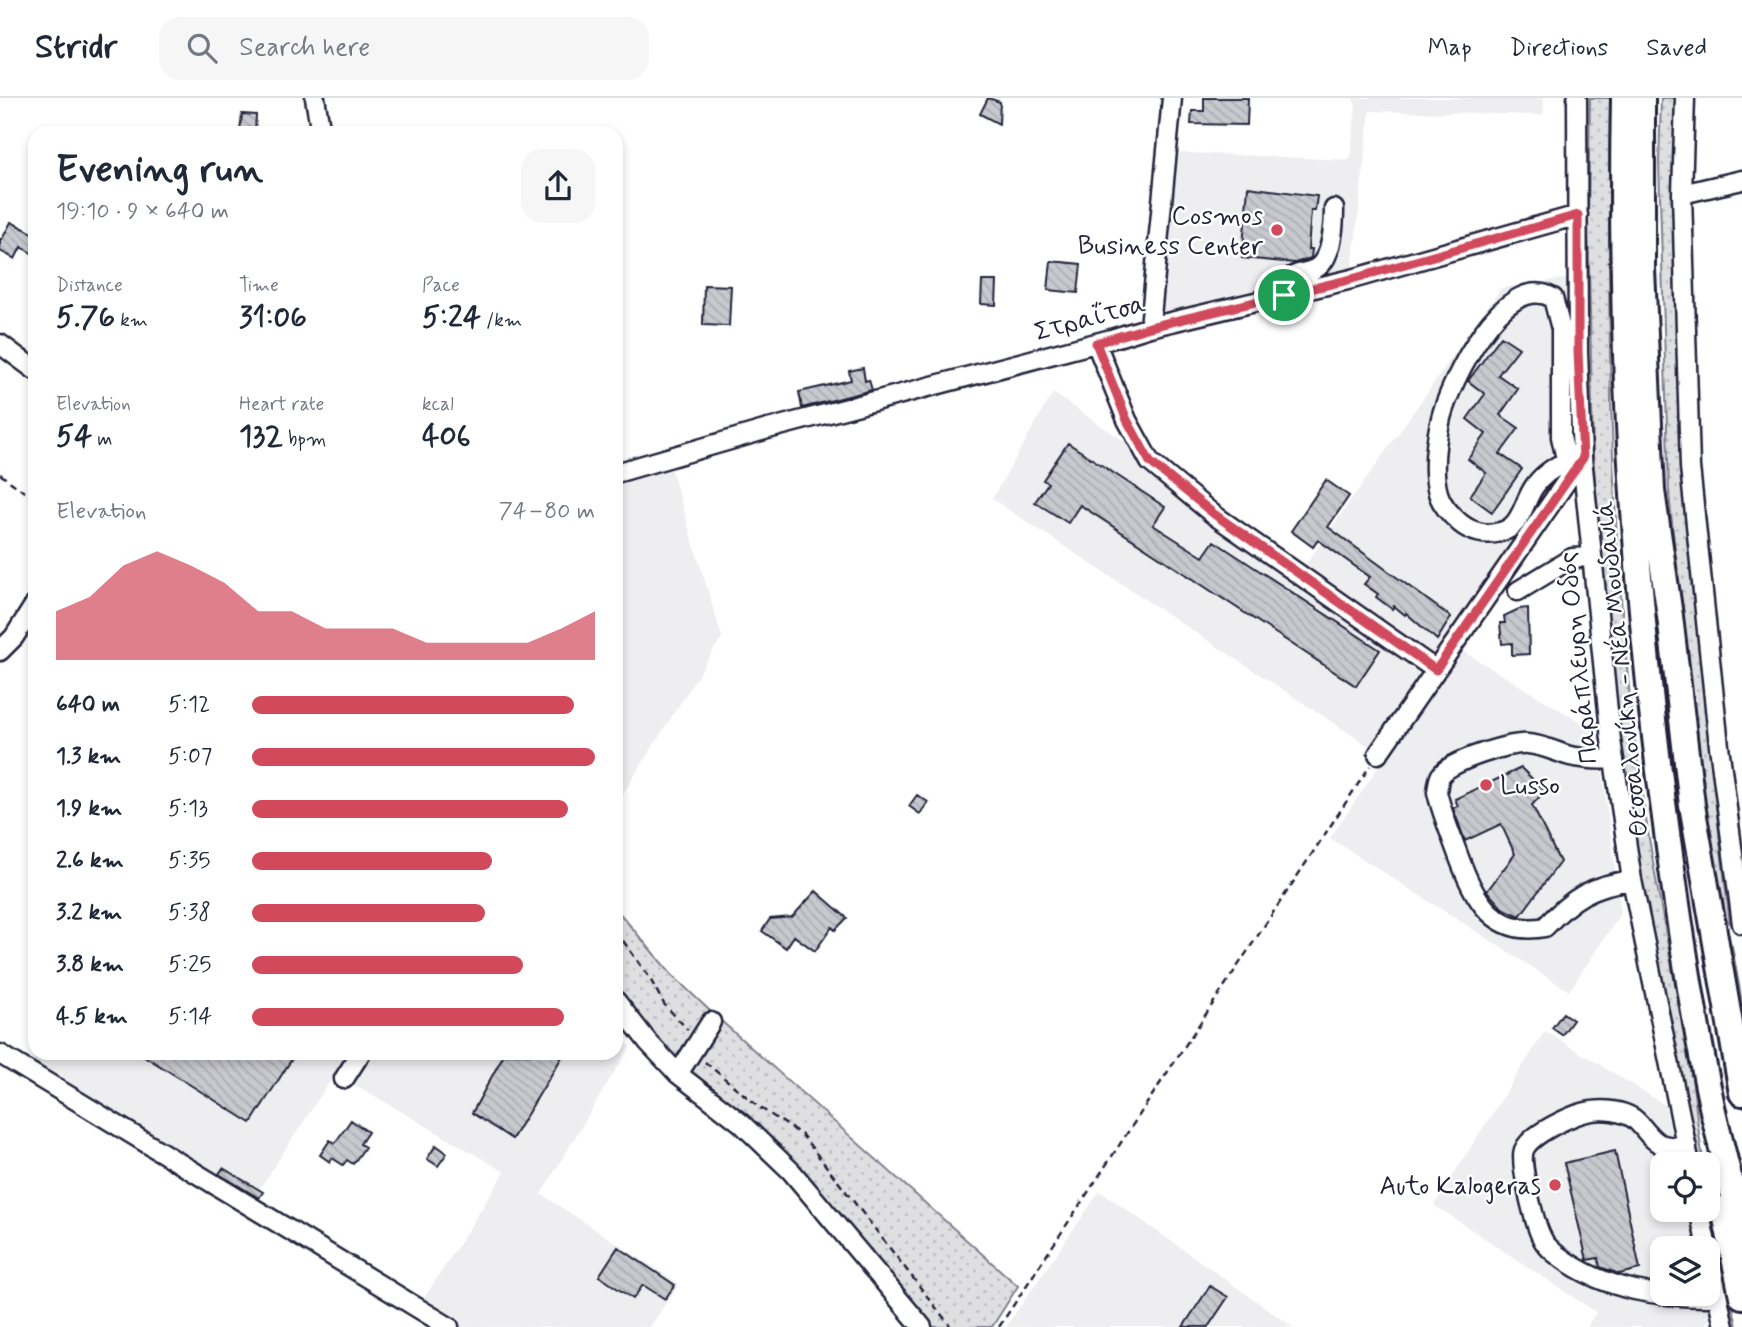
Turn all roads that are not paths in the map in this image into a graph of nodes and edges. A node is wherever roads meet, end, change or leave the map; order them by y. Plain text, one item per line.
1 (315, 98) edge
2 (1172, 98) edge
3 (1577, 98) edge
4 (1624, 98) edge
5 (1642, 98) edge
6 (1685, 98) edge
7 (320, 126) edge
8 (1742, 180) edge
9 (1682, 194) junction
10 (1334, 209) dead end
11 (1578, 215) junction
12 (1284, 295) junction
13 (1150, 327) junction
14 (1096, 343) junction
15 (0, 344) edge
16 (28, 365) edge
17 (1573, 465) junction
18 (623, 471) edge
19 (1592, 557) junction
20 (1518, 591) dead end
21 (28, 612) edge
22 (7, 634) edge
23 (0, 651) edge
24 (1436, 670) junction
25 (1378, 754) road end
26 (1614, 759) junction
27 (1632, 880) junction
28 (1742, 923) edge
29 (623, 1010) edge
30 (710, 1023) dead end
31 (0, 1054) edge
32 (356, 1060) edge
33 (678, 1074) junction
34 (344, 1079) dead end
35 (1742, 1093) edge
36 (1713, 1108) junction
37 (1679, 1152) edge
38 (1687, 1152) edge
39 (1742, 1228) edge
40 (1720, 1275) edge
41 (1730, 1296) edge
42 (1721, 1325) edge
43 (449, 1327) edge
44 (922, 1327) edge

1 - 7 street
2 - 13 street
3 - 11 street, Παράπλευρη Οδός
4 - 36 highway, Θεσσαλονίκη - Νέα Μουδανιά
5 - 35 highway, Θεσσαλονίκη - Νέα Μουδανιά
6 - 9 street
8 - 9 street
9 - 28 street
10 - 12 street
11 - 12 street, Στραΐτσα
11 - 17 street, Παράπλευρη Οδός
12 - 13 street, Στραΐτσα
13 - 14 street, Στραΐτσα
14 - 18 street, Στραΐτσα
14 - 24 street
15 - 16 street
17 - 17 street
17 - 19 street, Παράπλευρη Οδός
17 - 24 street
19 - 20 street
19 - 26 street, Παράπλευρη Οδός
21 - 22 street
22 - 23 street
24 - 25 street
26 - 27 street, Παράπλευρη Οδός
26 - 27 street
27 - 38 street, Παράπλευρη Οδός
29 - 33 street
30 - 33 street
31 - 43 street
32 - 34 street
33 - 44 street
36 - 39 highway, Θεσσαλονίκη - Νέα Μουδανιά
36 - 41 highway
37 - 41 street
40 - 41 street
41 - 42 street

